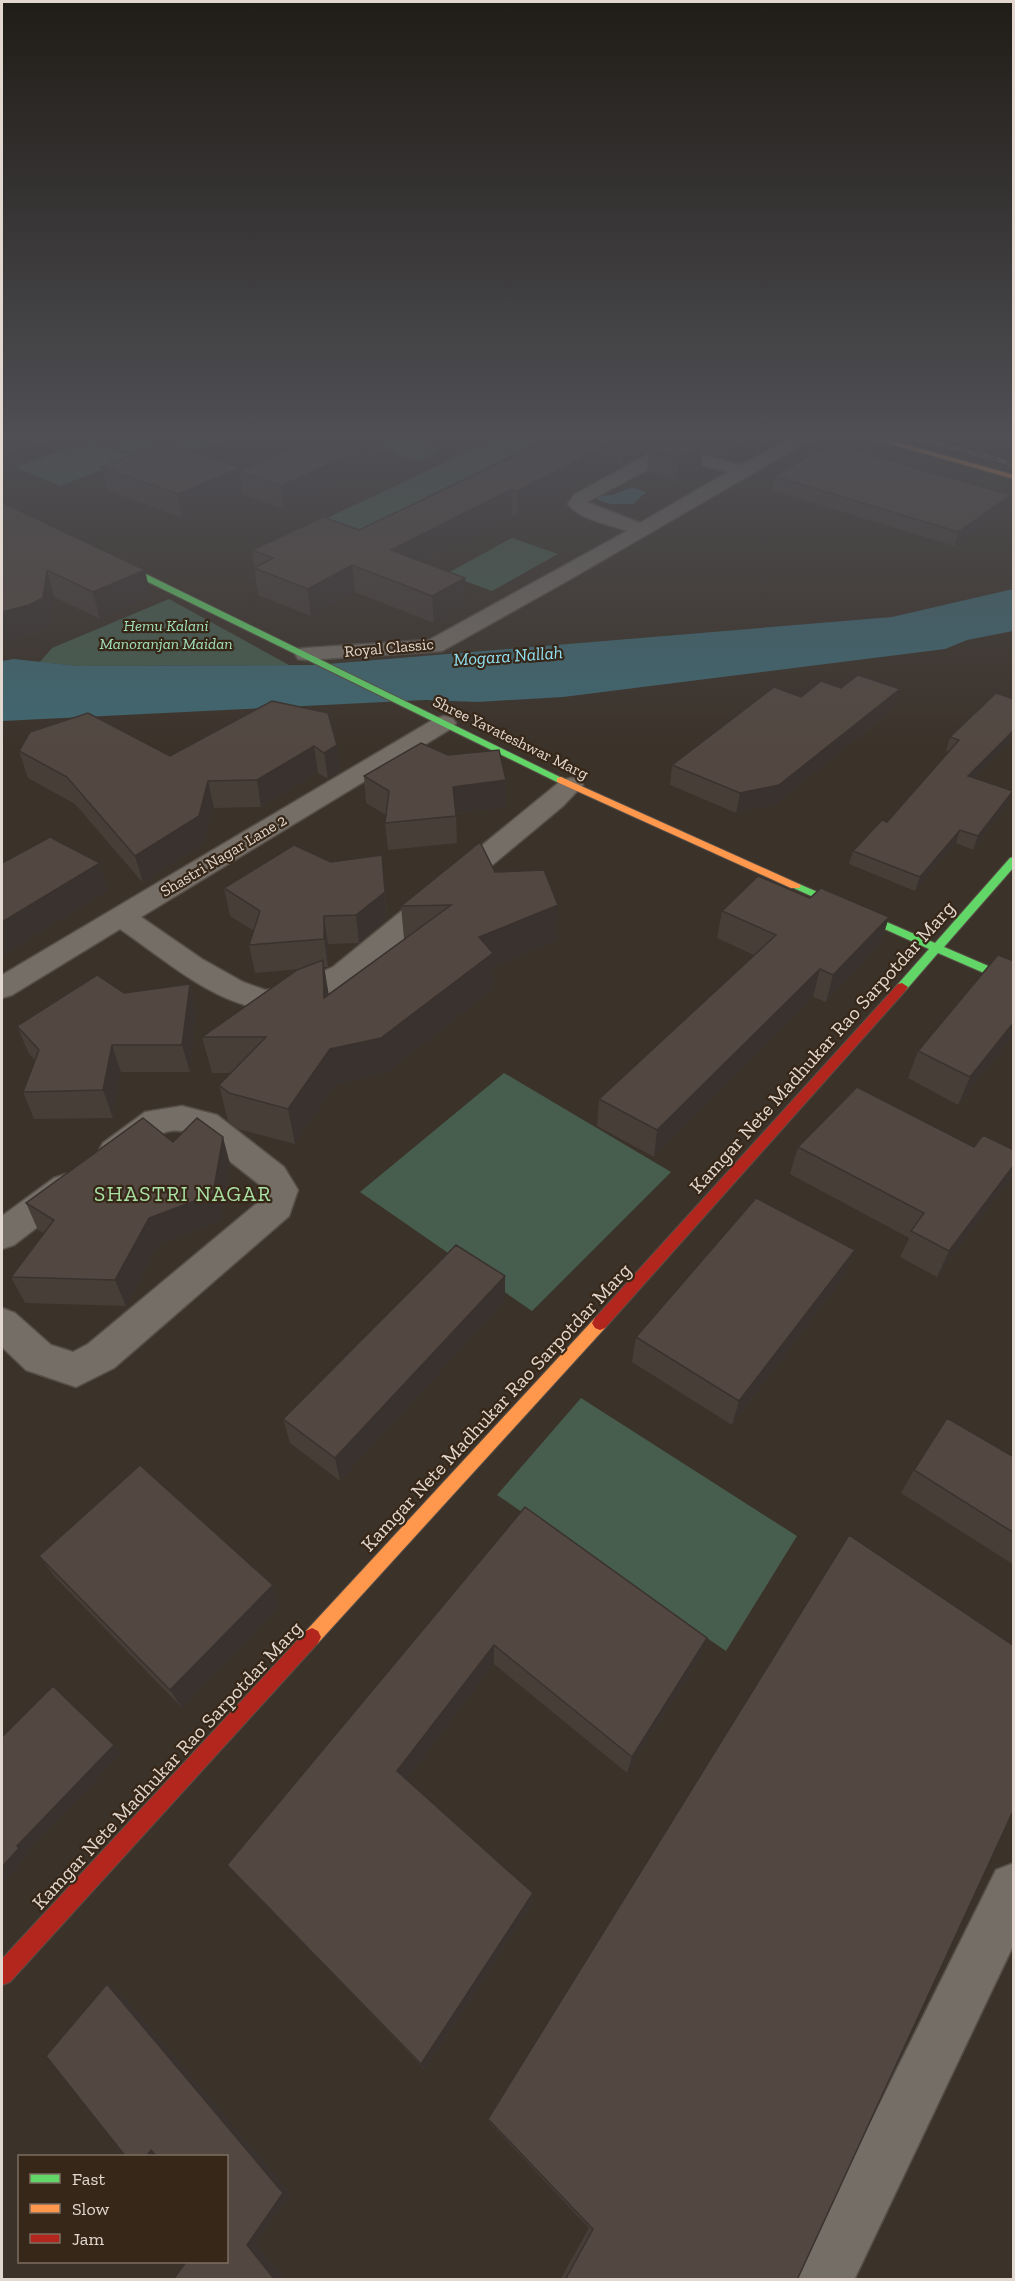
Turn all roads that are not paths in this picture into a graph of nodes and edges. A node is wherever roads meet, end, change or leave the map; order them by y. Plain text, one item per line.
1 (626, 539) edge
2 (93, 551) edge
3 (312, 656) junction
4 (444, 723) junction
5 (571, 785) junction
6 (1014, 860) edge
7 (121, 916) junction
8 (938, 948) junction
9 (1014, 982) edge
10 (2, 988) edge
11 (2, 1235) edge
12 (2, 1324) edge
13 (1014, 1888) edge
14 (2, 1974) edge
15 (822, 2280) edge

1 - 3 street, Royal Classic
2 - 3 street, Shree Yavateshwar Marg
3 - 4 street, Shree Yavateshwar Marg
4 - 5 street, Shree Yavateshwar Marg
4 - 7 street, Shastri Nagar Lane 2
5 - 7 street
5 - 8 street, Shree Yavateshwar Marg
6 - 8 street, Kamgar Nete Madhukar Rao Sarpotdar Marg
7 - 10 street, Shastri Nagar Lane 2
8 - 9 street, Shree Yavateshwar Marg
8 - 14 street, Kamgar Nete Madhukar Rao Sarpotdar Marg
11 - 12 street
13 - 15 street

